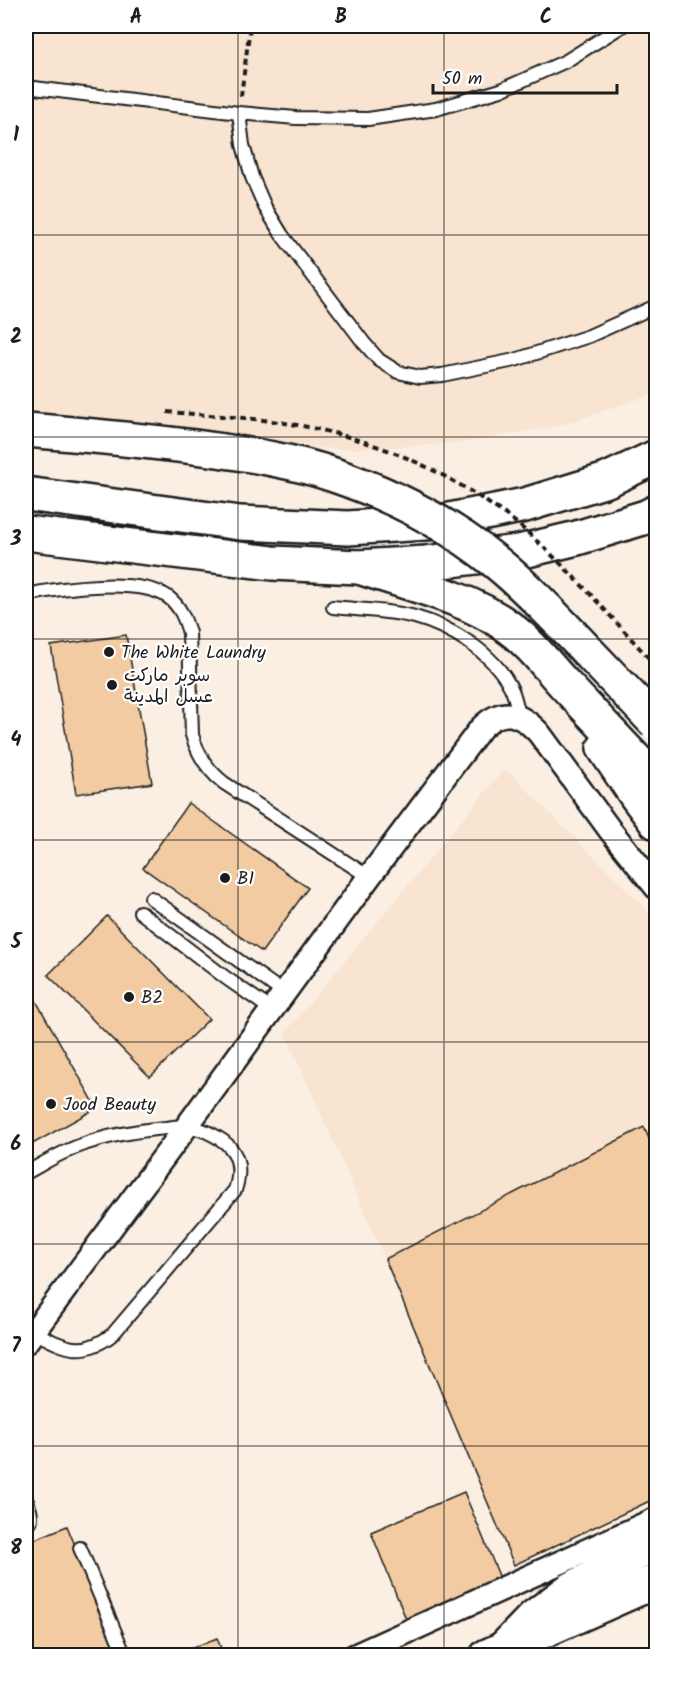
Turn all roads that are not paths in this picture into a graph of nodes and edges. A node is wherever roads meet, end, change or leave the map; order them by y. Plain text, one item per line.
1 (622, 26) edge
2 (26, 87) edge
3 (239, 113) junction
4 (657, 306) edge
5 (26, 430) edge
6 (657, 457) edge
7 (26, 494) edge
8 (657, 512) edge
9 (26, 533) edge
10 (359, 567) junction
11 (26, 595) edge
12 (333, 607) dead end
13 (567, 688) junction
14 (519, 716) junction
15 (657, 723) edge
16 (657, 781) edge
17 (657, 822) edge
18 (369, 877) junction
19 (657, 887) edge
20 (151, 898) dead end
21 (140, 912) dead end
22 (278, 1002) junction
23 (187, 1126) junction
24 (26, 1173) edge
25 (28, 1335) edge
26 (26, 1499) edge
27 (657, 1519) edge
28 (26, 1528) edge
29 (657, 1543) edge
30 (80, 1548) dead end
31 (657, 1581) edge
32 (496, 1651) edge
33 (125, 1656) edge
34 (354, 1656) edge

1 - 3 lane
2 - 3 lane
3 - 4 lane
5 - 15 main road, bridge
6 - 7 main road
8 - 10 main road
9 - 10 main road
10 - 13 main road
11 - 18 lane
12 - 14 lane
13 - 16 main road
13 - 17 main road
14 - 18 street
14 - 19 street
18 - 22 street
20 - 22 lane
21 - 22 lane
22 - 23 street
23 - 24 lane
23 - 25 street
23 - 25 lane
26 - 28 lane
27 - 34 street
29 - 32 main road
30 - 33 lane
31 - 32 main road

